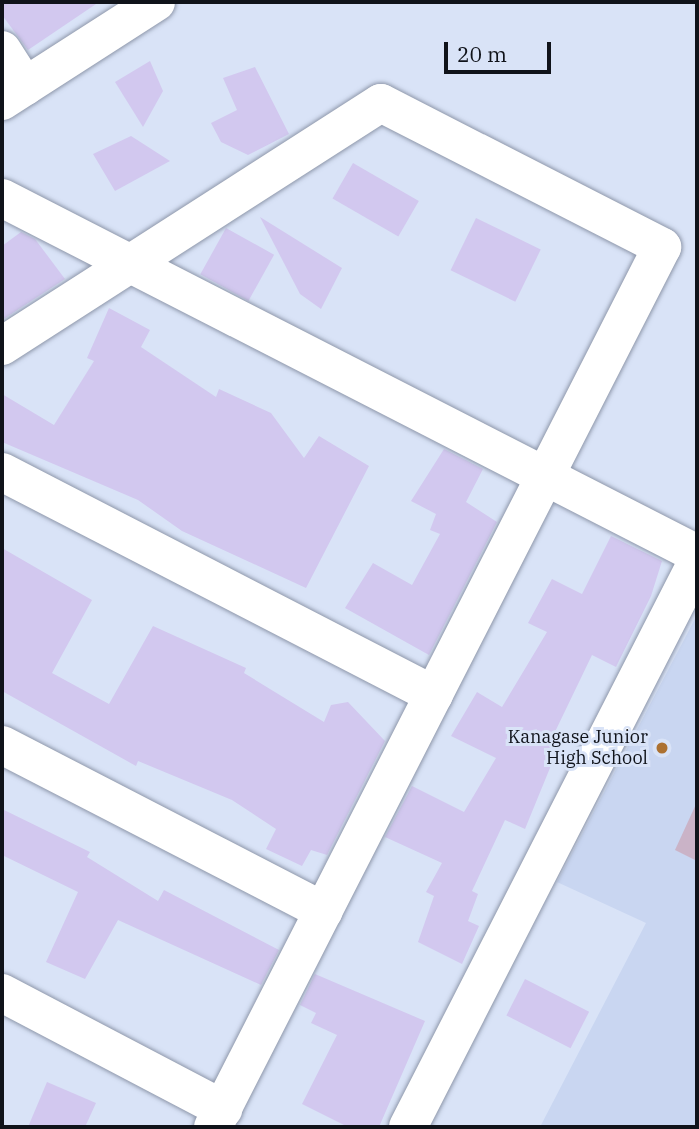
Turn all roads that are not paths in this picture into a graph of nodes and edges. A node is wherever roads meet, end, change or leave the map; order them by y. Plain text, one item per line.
1 (156, 2) edge
2 (2, 50) edge
3 (13, 93) edge
4 (2, 198) edge
5 (131, 262) junction
6 (2, 346) edge
7 (2, 472) edge
8 (546, 474) junction
9 (697, 554) edge
10 (697, 562) edge
11 (434, 695) junction
12 (2, 745) edge
13 (324, 911) junction
14 (2, 993) edge
15 (218, 1118) edge
16 (408, 1127) edge

1 - 3 street
2 - 3 street
4 - 5 street
5 - 6 street
5 - 8 street
5 - 8 street
7 - 11 street
8 - 9 street
8 - 11 street
10 - 16 street
11 - 13 street
12 - 13 street
13 - 15 street
14 - 15 street

